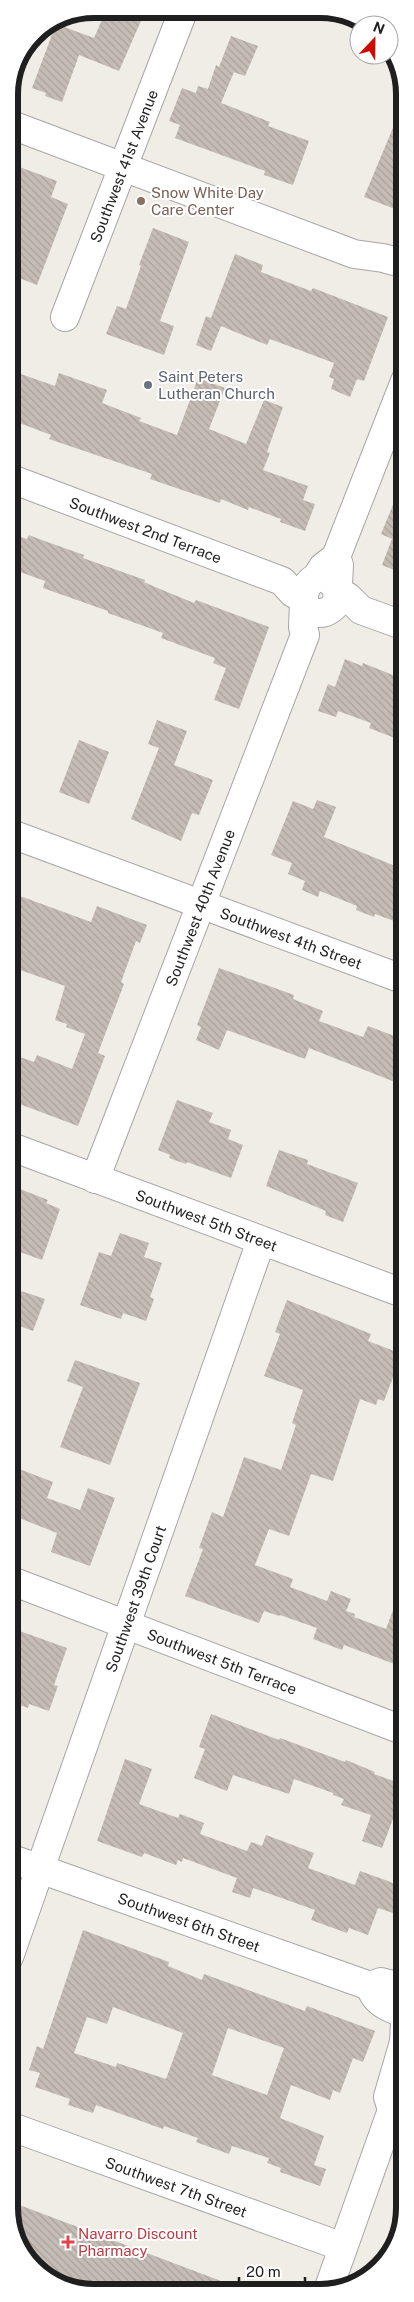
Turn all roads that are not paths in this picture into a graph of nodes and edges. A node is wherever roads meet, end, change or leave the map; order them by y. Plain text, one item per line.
1 (180, 18) edge
2 (18, 127) edge
3 (124, 167) junction
4 (354, 254) junction
5 (396, 262) edge
6 (396, 280) edge
7 (65, 317) dead end
8 (396, 405) edge
9 (18, 481) edge
10 (321, 595) junction
11 (396, 623) edge
12 (18, 836) edge
13 (202, 906) junction
14 (396, 977) edge
15 (18, 1149) edge
16 (95, 1179) junction
17 (262, 1241) junction
18 (396, 1291) edge
19 (18, 1584) edge
20 (126, 1626) junction
21 (396, 1727) edge
22 (18, 1861) edge
23 (41, 1868) junction
24 (18, 1932) edge
25 (396, 2005) edge
26 (396, 2070) edge
27 (396, 2102) edge
28 (396, 2108) edge
29 (18, 2129) edge
30 (343, 2247) junction
31 (330, 2284) edge

1 - 3 street, Southwest 41st Avenue
2 - 3 street
3 - 4 street
3 - 7 street, Southwest 41st Avenue
4 - 5 street
4 - 6 street
8 - 10 street, Southwest 40th Avenue
9 - 10 street, Southwest 2nd Terrace
10 - 11 street, Southwest 2nd Terrace
10 - 13 street, Southwest 40th Avenue
12 - 13 street, Southwest 4th Street
13 - 14 street, Southwest 4th Street
13 - 16 street, Southwest 40th Avenue
15 - 16 street, Southwest 5th Street
16 - 17 street, Southwest 5th Street
17 - 18 street, Southwest 5th Street
17 - 20 street, Southwest 39th Court
19 - 20 street, Southwest 5th Terrace
20 - 21 street, Southwest 5th Terrace
20 - 23 street, Southwest 39th Court
22 - 23 street, Southwest 6th Street
23 - 24 street, Southwest 39th Court
23 - 25 street, Southwest 6th Street
26 - 27 street
28 - 30 street
29 - 30 street, Southwest 7th Street
30 - 31 street

